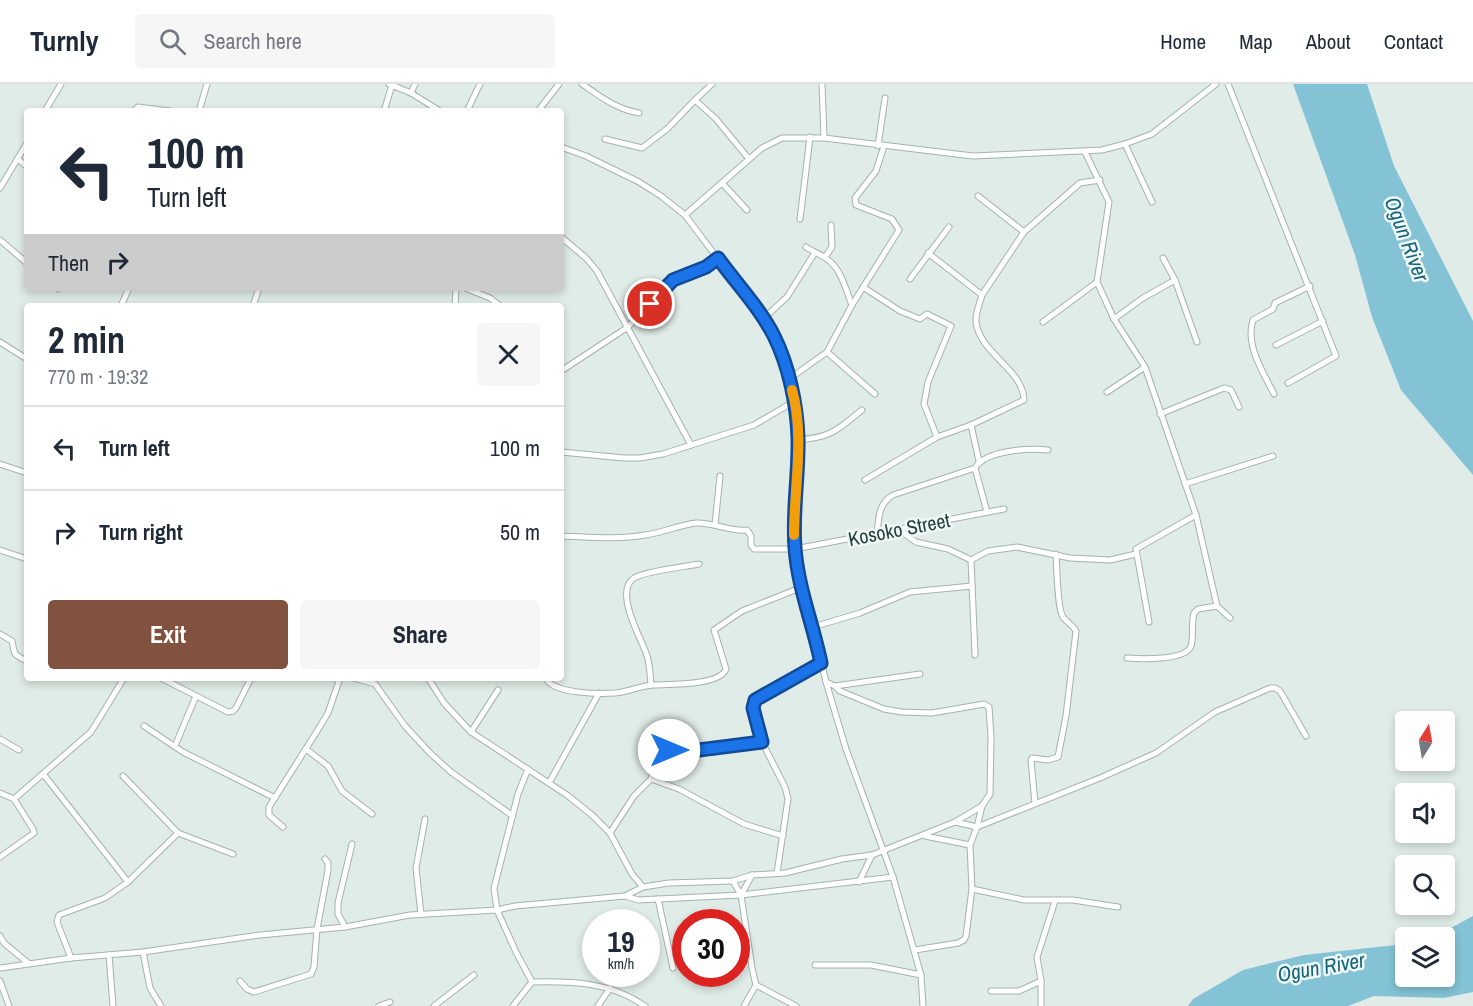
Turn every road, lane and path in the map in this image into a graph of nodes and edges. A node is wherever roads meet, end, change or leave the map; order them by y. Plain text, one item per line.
1 (61, 84) edge
2 (207, 84) edge
3 (415, 84) edge
4 (480, 84) edge
5 (559, 84) edge
6 (582, 84) edge
7 (712, 84) edge
8 (822, 84) edge
9 (1216, 84) edge
10 (1228, 84) edge
11 (391, 85) edge
12 (411, 93) junction
13 (885, 98) dead end
14 (695, 100) junction
15 (47, 108) edge
16 (200, 108) edge
17 (385, 108) edge
18 (435, 108) edge
19 (468, 108) edge
20 (540, 108) edge
21 (639, 113) dead end
22 (810, 137) junction
23 (824, 138) junction
24 (605, 139) dead end
25 (1125, 144) junction
26 (881, 146) junction
27 (24, 148) edge
28 (564, 148) edge
29 (1085, 152) junction
30 (18, 159) junction
31 (749, 159) junction
32 (24, 164) edge
33 (1100, 180) junction
34 (722, 183) junction
35 (0, 188) edge
36 (978, 196) dead end
37 (1152, 202) dead end
38 (747, 210) dead end
39 (685, 215) junction
40 (800, 219) dead end
41 (831, 225) dead end
42 (949, 227) dead end
43 (1024, 232) junction
44 (0, 240) edge
45 (564, 240) edge
46 (806, 247) dead end
47 (928, 253) junction
48 (814, 254) junction
49 (825, 257) junction
50 (718, 258) junction
51 (1163, 258) dead end
52 (24, 260) edge
53 (910, 279) dead end
54 (1175, 280) junction
55 (1097, 282) junction
56 (1310, 286) junction
57 (863, 287) junction
58 (472, 291) edge
59 (982, 295) junction
60 (496, 303) edge
61 (852, 305) junction
62 (764, 319) junction
63 (1114, 319) junction
64 (1323, 321) junction
65 (1043, 322) dead end
66 (628, 327) junction
67 (0, 342) edge
68 (1197, 342) dead end
69 (1276, 345) dead end
70 (827, 352) junction
71 (24, 357) edge
72 (1145, 367) junction
73 (564, 369) edge
74 (789, 380) junction
75 (1288, 382) dead end
76 (1107, 392) dead end
77 (875, 394) dead end
78 (1274, 394) dead end
79 (795, 401) junction
80 (1239, 406) dead end
81 (862, 410) dead end
82 (1160, 414) junction
83 (970, 425) junction
84 (937, 437) junction
85 (798, 440) junction
86 (691, 445) junction
87 (1048, 450) dead end
88 (564, 452) edge
89 (1273, 456) dead end
90 (979, 461) junction
91 (0, 464) edge
92 (975, 468) junction
93 (24, 472) edge
94 (720, 476) dead end
95 (865, 480) dead end
96 (1185, 484) junction
97 (1004, 509) dead end
98 (987, 512) junction
99 (1196, 515) junction
100 (715, 525) junction
101 (899, 530) junction
102 (877, 533) junction
103 (564, 536) edge
104 (795, 549) junction
105 (0, 550) edge
106 (1056, 554) junction
107 (1136, 554) junction
108 (24, 558) edge
109 (971, 560) junction
110 (699, 564) dead end
111 (972, 586) junction
112 (800, 588) junction
113 (1217, 606) junction
114 (1230, 618) dead end
115 (1149, 622) dead end
116 (813, 627) junction
117 (0, 634) edge
118 (975, 655) dead end
119 (1127, 658) dead end
120 (24, 660) edge
121 (821, 663) junction
122 (920, 674) dead end
123 (122, 681) edge
124 (167, 681) edge
125 (250, 681) edge
126 (339, 681) edge
127 (364, 681) edge
128 (431, 681) edge
129 (548, 681) edge
130 (826, 682) junction
131 (651, 685) junction
132 (835, 686) junction
133 (498, 690) dead end
134 (599, 693) junction
135 (196, 696) junction
136 (144, 726) dead end
137 (471, 732) junction
138 (1306, 736) dead end
139 (0, 739) edge
140 (762, 742) junction
141 (175, 746) junction
142 (306, 749) junction
143 (19, 750) dead end
144 (528, 769) junction
145 (44, 775) junction
146 (123, 776) dead end
147 (651, 778) junction
148 (549, 783) junction
149 (0, 793) edge
150 (275, 798) junction
151 (14, 799) junction
152 (1035, 803) junction
153 (982, 806) junction
154 (372, 814) dead end
155 (513, 816) junction
156 (425, 819) dead end
157 (956, 822) junction
158 (283, 827) dead end
159 (977, 827) junction
160 (178, 833) junction
161 (610, 833) junction
162 (783, 836) junction
163 (924, 836) junction
164 (352, 844) dead end
165 (970, 845) junction
166 (884, 849) junction
167 (233, 854) dead end
168 (872, 855) junction
169 (0, 857) edge
170 (325, 859) dead end
171 (777, 873) junction
172 (752, 875) junction
173 (893, 877) junction
174 (733, 881) junction
175 (128, 882) junction
176 (859, 882) junction
177 (643, 887) junction
178 (972, 889) junction
179 (625, 896) junction
180 (741, 896) junction
181 (658, 899) junction
182 (1055, 901) junction
183 (1118, 907) dead end
184 (497, 910) junction
185 (421, 914) junction
186 (345, 927) junction
187 (317, 929) junction
188 (0, 936) edge
189 (915, 950) junction
190 (143, 952) junction
191 (109, 955) junction
192 (71, 958) junction
193 (28, 963) junction
194 (672, 963) edge
195 (815, 964) dead end
196 (0, 968) edge
197 (474, 975) dead end
198 (921, 975) junction
199 (0, 981) edge
200 (240, 981) dead end
201 (1041, 981) junction
202 (532, 982) junction
203 (756, 985) junction
204 (610, 988) junction
205 (991, 991) dead end
206 (390, 1002) dead end
207 (9, 1006) edge
208 (113, 1006) edge
209 (161, 1006) edge
210 (379, 1006) edge
211 (434, 1006) edge
212 (513, 1006) edge
213 (598, 1006) edge
214 (645, 1006) edge
215 (744, 1006) edge
216 (796, 1006) edge
217 (923, 1006) edge
218 (1041, 1006) edge

1 - 15 street
2 - 16 street
3 - 12 street
4 - 19 street
5 - 20 street
6 - 21 street
7 - 14 street
8 - 23 street
9 - 25 street
10 - 56 street
11 - 12 street
11 - 17 street
12 - 18 street
13 - 26 street
14 - 24 street
14 - 31 street
22 - 23 street
22 - 31 street
22 - 40 street
23 - 26 street
25 - 29 street
25 - 37 street
26 - 29 street
26 - 57 street
27 - 30 street
28 - 39 street
29 - 33 street
30 - 32 street
30 - 35 street
31 - 34 street
33 - 43 street
33 - 55 street
34 - 38 street
34 - 39 street
36 - 43 street
39 - 50 street
41 - 49 street
42 - 47 street
43 - 59 street
44 - 52 street
45 - 66 street
46 - 48 street
47 - 53 street
47 - 59 street
48 - 49 street
48 - 62 street
49 - 61 street
50 - 62 street
50 - 66 street
51 - 54 street
54 - 63 street
54 - 68 street
55 - 63 street
55 - 65 street
56 - 64 street
56 - 78 street
57 - 61 street
57 - 84 street
58 - 60 street
59 - 83 street
61 - 70 street
62 - 74 street
63 - 72 street
64 - 69 street
64 - 75 street
66 - 73 street
66 - 86 street
67 - 71 street
70 - 74 street
70 - 77 street
72 - 76 street
72 - 82 street
74 - 79 street
79 - 85 street
79 - 86 street
80 - 82 street
81 - 85 street
82 - 96 street
83 - 84 street
83 - 90 street
84 - 95 street
85 - 104 street
86 - 88 street
87 - 90 street
89 - 96 street
90 - 92 street
91 - 93 street
92 - 98 street
92 - 102 street
94 - 100 street
96 - 99 street
97 - 98 street, Kosoko Street
98 - 101 street, Kosoko Street
99 - 107 street
99 - 113 street
100 - 103 street
100 - 104 street, Kosoko Street
101 - 102 street, Kosoko Street
101 - 109 street
102 - 104 street, Kosoko Street
104 - 112 street
105 - 108 street
106 - 107 street
106 - 109 street
106 - 152 street
107 - 115 street
109 - 111 street
110 - 131 street
111 - 116 street
111 - 118 street
112 - 116 street
112 - 131 street
113 - 114 street
113 - 119 street
116 - 121 street
117 - 120 street
121 - 130 street
121 - 140 street
122 - 132 street
123 - 145 street
124 - 135 street
125 - 135 street
126 - 142 street
127 - 155 street
128 - 137 street
129 - 134 street
130 - 132 street
130 - 166 street
131 - 134 street
132 - 153 street
133 - 137 street
134 - 148 street
135 - 141 street
136 - 141 street
137 - 144 street
138 - 152 street
139 - 143 street
140 - 147 street
140 - 162 street
141 - 150 street
142 - 150 street
142 - 154 street
144 - 148 street
144 - 155 street
145 - 151 street
145 - 175 street
146 - 160 street
147 - 161 street
147 - 162 street
148 - 161 street
149 - 151 street
150 - 158 street
151 - 169 street
152 - 159 street
153 - 157 street
153 - 159 street
155 - 184 street
156 - 185 street
157 - 159 street
157 - 163 street
159 - 165 street
160 - 167 street
160 - 175 street
161 - 177 street
162 - 171 street
163 - 165 street
163 - 166 street
164 - 186 street
165 - 178 street
166 - 168 street
166 - 173 street
168 - 171 street
168 - 176 street
170 - 187 street
171 - 172 street
172 - 174 street
172 - 180 street
173 - 176 street
173 - 189 street
174 - 177 street
174 - 180 street
175 - 192 street
176 - 180 street
177 - 179 street
178 - 182 street
178 - 189 street
179 - 181 street
179 - 184 street
180 - 181 street
180 - 203 street
181 - 194 street
182 - 183 street
182 - 201 street
184 - 185 street
184 - 202 street
185 - 186 street
186 - 187 street
187 - 190 street
187 - 200 street
188 - 193 street
189 - 198 street
190 - 191 street
190 - 209 street
191 - 192 street
191 - 208 street
192 - 193 street
193 - 196 street
195 - 198 street
197 - 211 street
198 - 217 street
199 - 207 street
201 - 205 street
201 - 218 street
202 - 204 street
202 - 212 street
203 - 215 street
203 - 216 street
204 - 213 street
204 - 214 street
206 - 210 street

